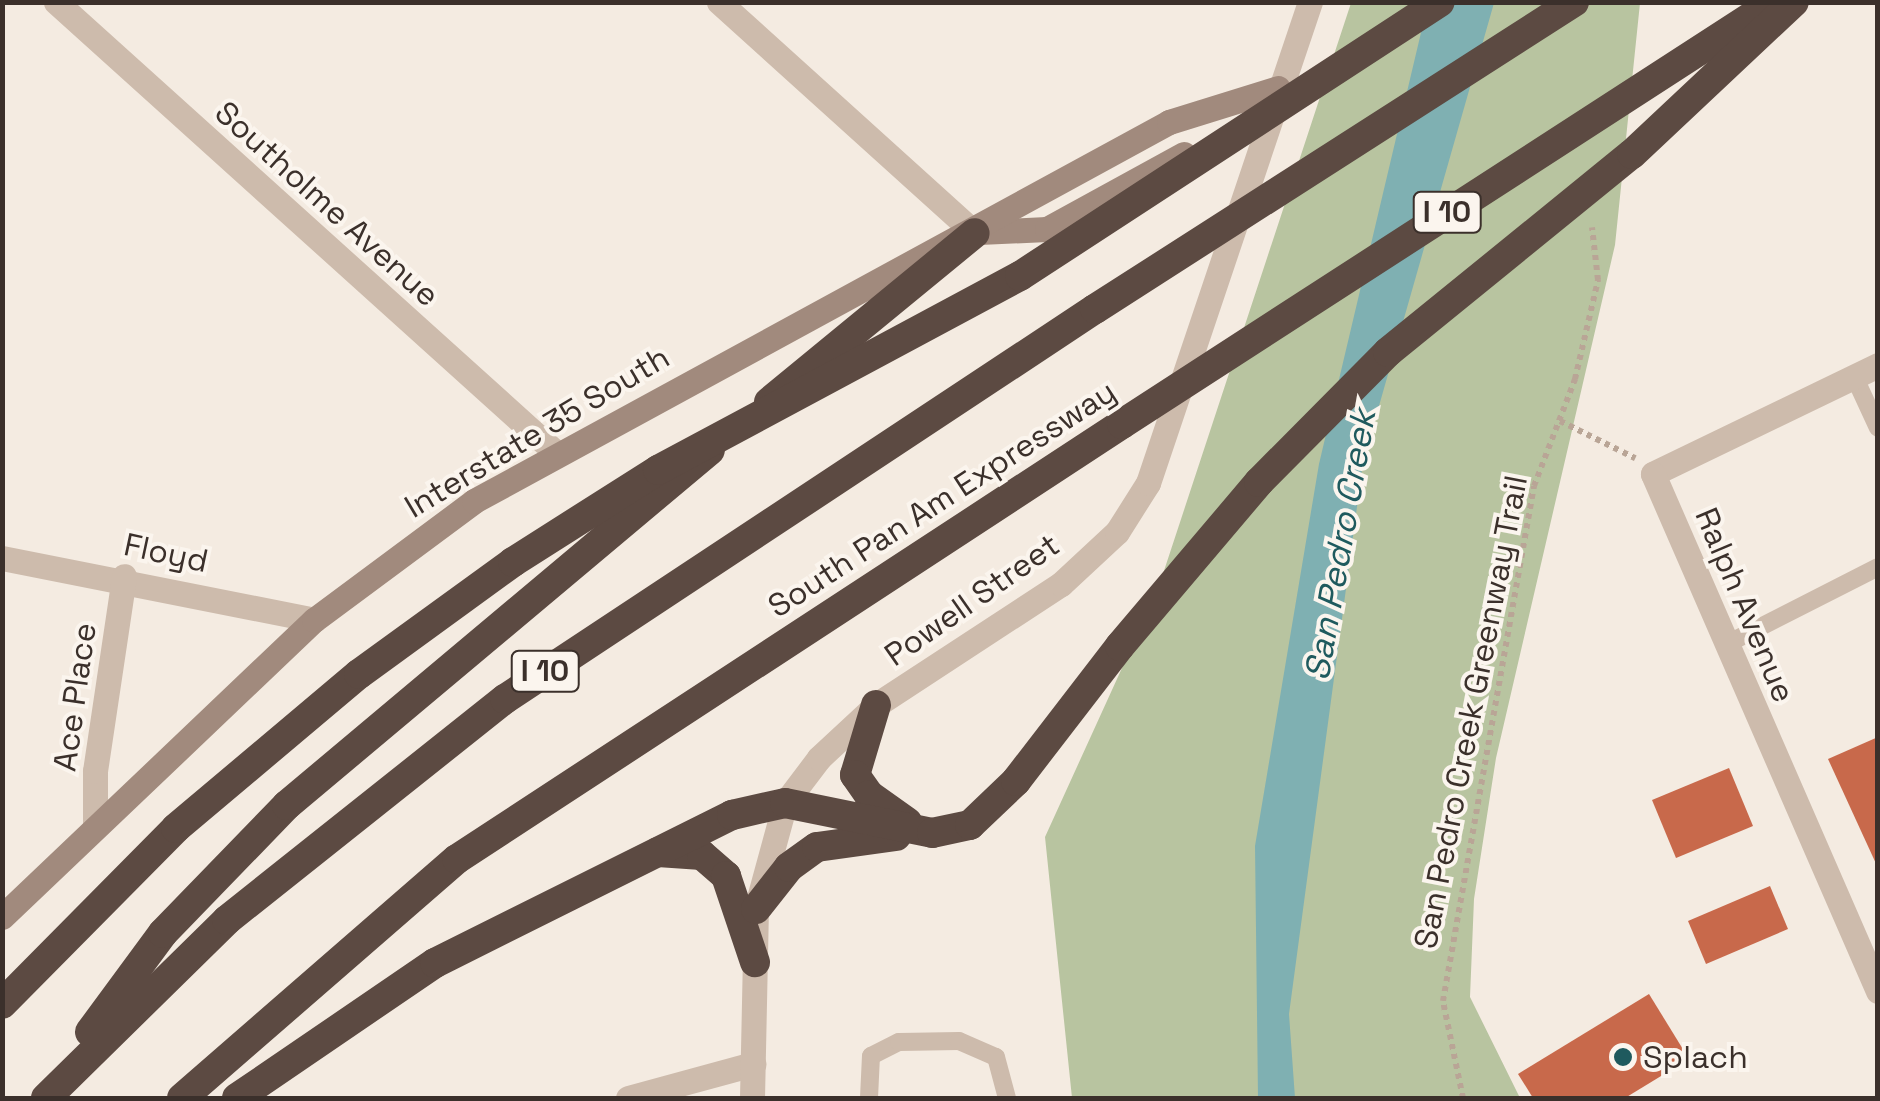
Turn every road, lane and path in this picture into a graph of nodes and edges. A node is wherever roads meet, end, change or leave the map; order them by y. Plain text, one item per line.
1 (56, 2) edge
2 (719, 2) edge
3 (1310, 2) edge
4 (1440, 2) edge
5 (1574, 2) edge
6 (1774, 2) edge
7 (1794, 2) edge
8 (1278, 88) junction
9 (1594, 211) dead end
10 (975, 232) junction
11 (1866, 370) edge
12 (1560, 422) junction
13 (1878, 428) edge
14 (556, 452) junction
15 (1653, 474) junction
16 (7, 554) edge
17 (1878, 567) edge
18 (124, 576) junction
19 (314, 620) junction
20 (1726, 644) junction
21 (876, 705) junction
22 (785, 803) junction
23 (95, 827) junction
24 (932, 833) junction
25 (654, 852) junction
26 (756, 909) junction
27 (2, 917) edge
28 (755, 962) junction
29 (1878, 991) edge
30 (2, 1004) edge
31 (753, 1064) junction
32 (44, 1098) edge
33 (182, 1098) edge
34 (237, 1098) edge
35 (628, 1098) edge
36 (752, 1098) edge
37 (870, 1098) edge
38 (1006, 1098) edge
39 (1464, 1098) edge

1 - 14 street, Southolme Avenue
2 - 10 street
3 - 8 street, Powell Street
4 - 30 highway, bridge
5 - 32 highway, I 10, bridge
6 - 33 highway, South Pan Am Expressway / I 10, bridge
7 - 24 highway, bridge
8 - 10 main road, Interstate 35 South
8 - 10 main road, Interstate 35 South
8 - 21 street, Powell Street
9 - 12 path, San Pedro Creek Greenway Trail
10 - 14 main road, Interstate 35 South
10 - 32 highway
11 - 13 lane
11 - 15 street
12 - 15 path
12 - 39 path, San Pedro Creek Greenway Trail
14 - 19 main road, Interstate 35 South
15 - 20 street, Ralph Avenue
16 - 18 street, Floyd
17 - 20 lane
18 - 19 street, Floyd
18 - 23 street, Ace Place
19 - 23 main road, Interstate 35 South
20 - 29 street, Ralph Avenue
21 - 22 street, Powell Street
21 - 24 highway
22 - 24 highway
22 - 25 highway
22 - 26 street, Powell Street
23 - 27 main road, Interstate 35 South
24 - 26 highway
25 - 28 highway
25 - 34 highway
26 - 28 street, Powell Street
28 - 31 street, Powell Street
31 - 35 street
31 - 36 street, Powell Street
37 - 38 lane

